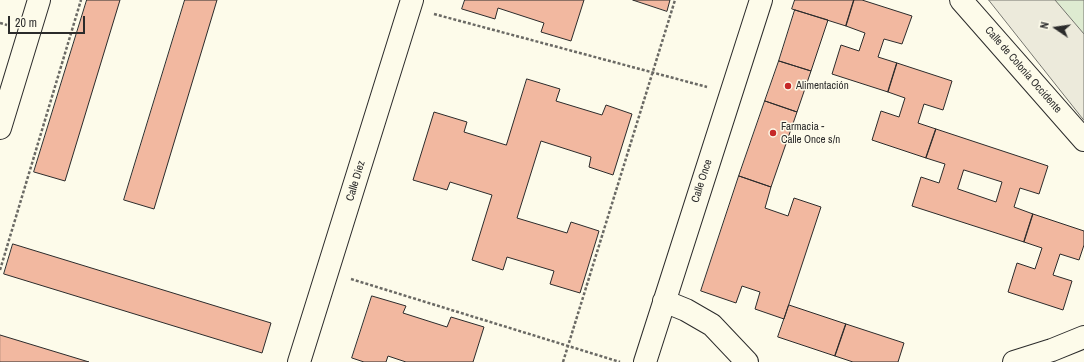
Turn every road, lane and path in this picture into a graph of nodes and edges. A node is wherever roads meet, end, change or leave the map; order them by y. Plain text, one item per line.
1 (39, 0) edge
2 (81, 0) edge
3 (675, 0) edge
4 (761, 0) edge
5 (961, 0) edge
6 (411, 4) edge
7 (653, 73) junction
8 (731, 94) junction
9 (0, 128) edge
10 (1084, 140) edge
11 (0, 270) edge
12 (328, 271) junction
13 (664, 301) junction
14 (1084, 337) edge
15 (568, 346) junction
16 (299, 362) edge
17 (563, 362) edge
18 (620, 362) edge
19 (645, 362) edge
20 (747, 362) edge
21 (1014, 362) edge

1 - 9 street
2 - 11 path
3 - 7 path
4 - 8 street, Calle Once
5 - 10 street, Calle de Colonia Occidente
6 - 7 path
6 - 12 street, Calle Diez
7 - 8 path
7 - 15 path
8 - 13 street, Calle Once
12 - 15 path
12 - 16 street, Calle Diez
13 - 19 street, Calle Once
13 - 20 street
14 - 21 street
15 - 17 path
15 - 18 path

